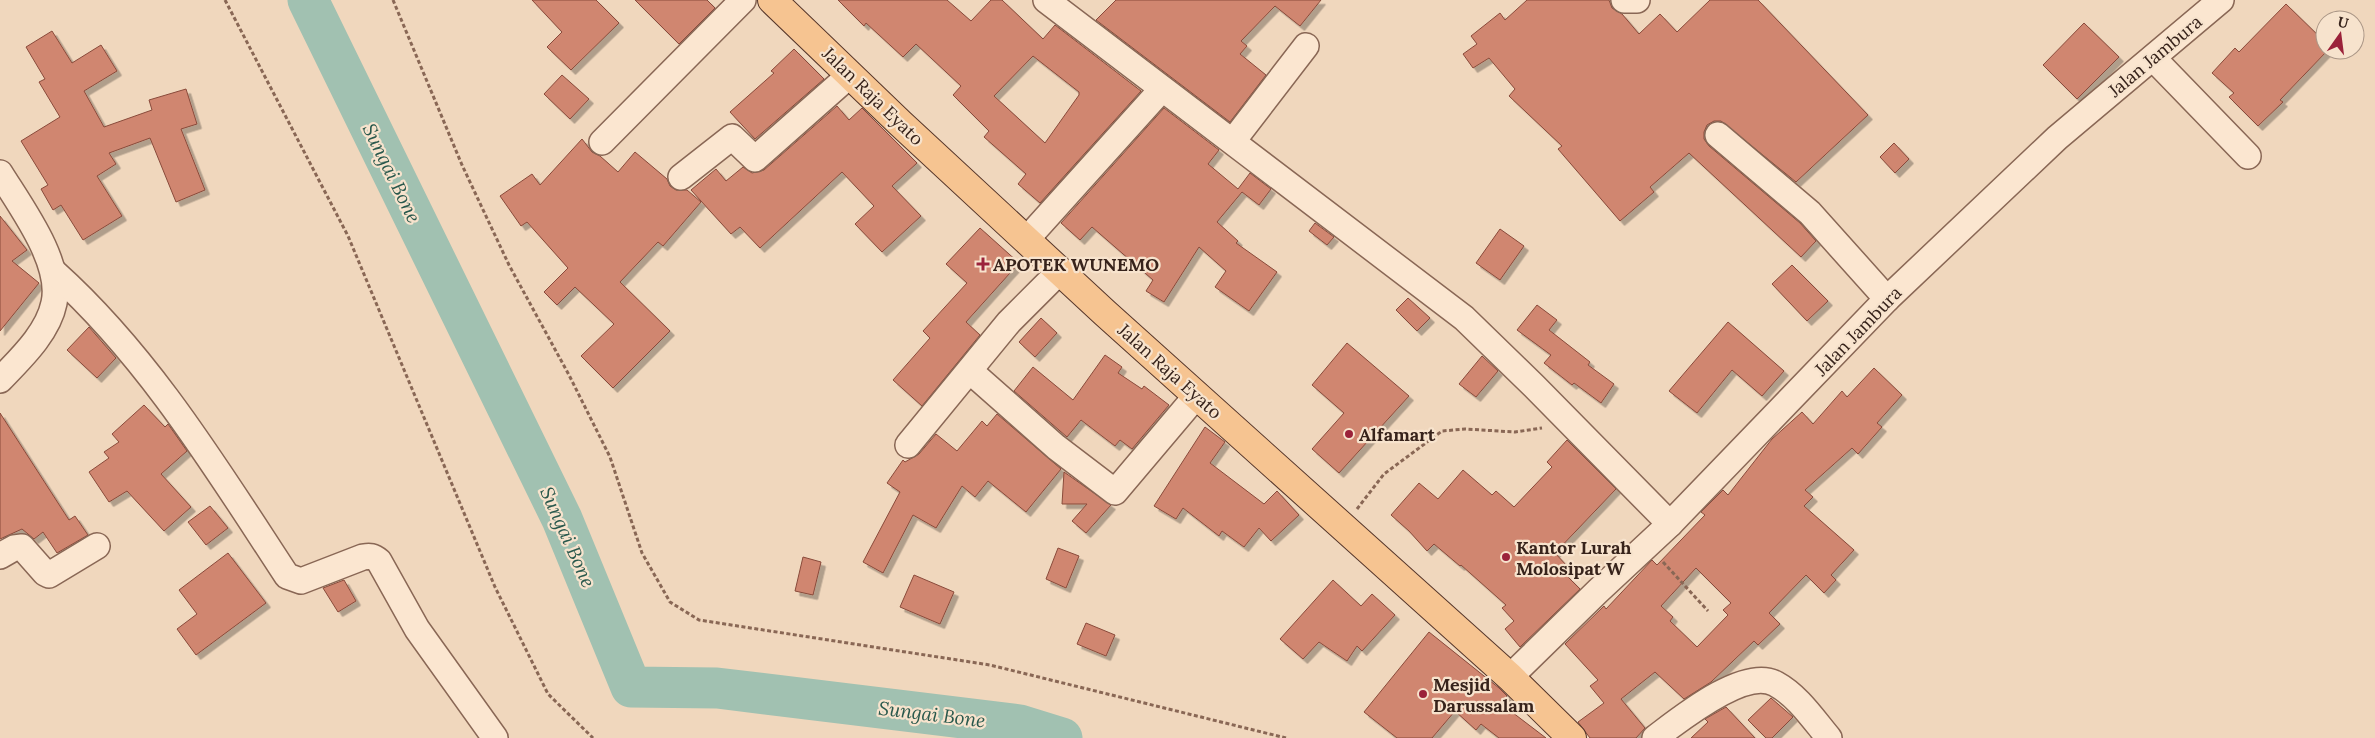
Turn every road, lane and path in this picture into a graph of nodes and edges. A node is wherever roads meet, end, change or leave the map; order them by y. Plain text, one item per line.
1 (225, 0) edge
2 (393, 0) edge
3 (743, 0) edge
4 (772, 0) edge
5 (1046, 0) edge
6 (1624, 0) edge
7 (1638, 0) edge
8 (2222, 0) edge
9 (1306, 46) dead end
10 (2153, 58) junction
11 (850, 75) junction
12 (1162, 89) junction
13 (1718, 135) dead end
14 (1233, 141) junction
15 (602, 142) dead end
16 (2248, 156) dead end
17 (681, 177) dead end
18 (3, 187) edge
19 (1026, 240) junction
20 (54, 272) junction
21 (1060, 272) junction
22 (1887, 299) junction
23 (970, 371) junction
24 (0, 380) edge
25 (1197, 395) junction
26 (1563, 417) junction
27 (908, 445) dead end
28 (1670, 524) junction
29 (1343, 527) junction
30 (1647, 545) junction
31 (97, 546) dead end
32 (0, 556) edge
33 (1708, 611) dead end
34 (1510, 677) junction
35 (495, 738) edge
36 (593, 738) edge
37 (1286, 738) edge
38 (1572, 738) edge
39 (1654, 738) edge
40 (1830, 738) edge

1 - 36 path
2 - 37 path
3 - 15 street
4 - 11 main road, Jalan Raja Eyato
5 - 12 street
6 - 7 street
8 - 10 street, Jalan Jambura
9 - 14 street
10 - 16 street
10 - 22 street, Jalan Jambura
11 - 17 street
11 - 19 main road, Jalan Raja Eyato
12 - 14 street
12 - 19 street
13 - 22 street
14 - 26 street
18 - 20 street
19 - 21 main road, Jalan Raja Eyato
20 - 24 street
20 - 35 street
21 - 23 street
21 - 25 main road, Jalan Raja Eyato
22 - 28 street, Jalan Jambura
23 - 25 street
23 - 27 street
25 - 29 main road, Jalan Raja Eyato
26 - 28 street
26 - 29 path
28 - 30 street, Jalan Jambura
29 - 34 main road, Jalan Raja Eyato
30 - 33 path
30 - 34 street, Jalan Jambura
31 - 32 street
34 - 38 main road, Jalan Raja Eyato
39 - 40 street

